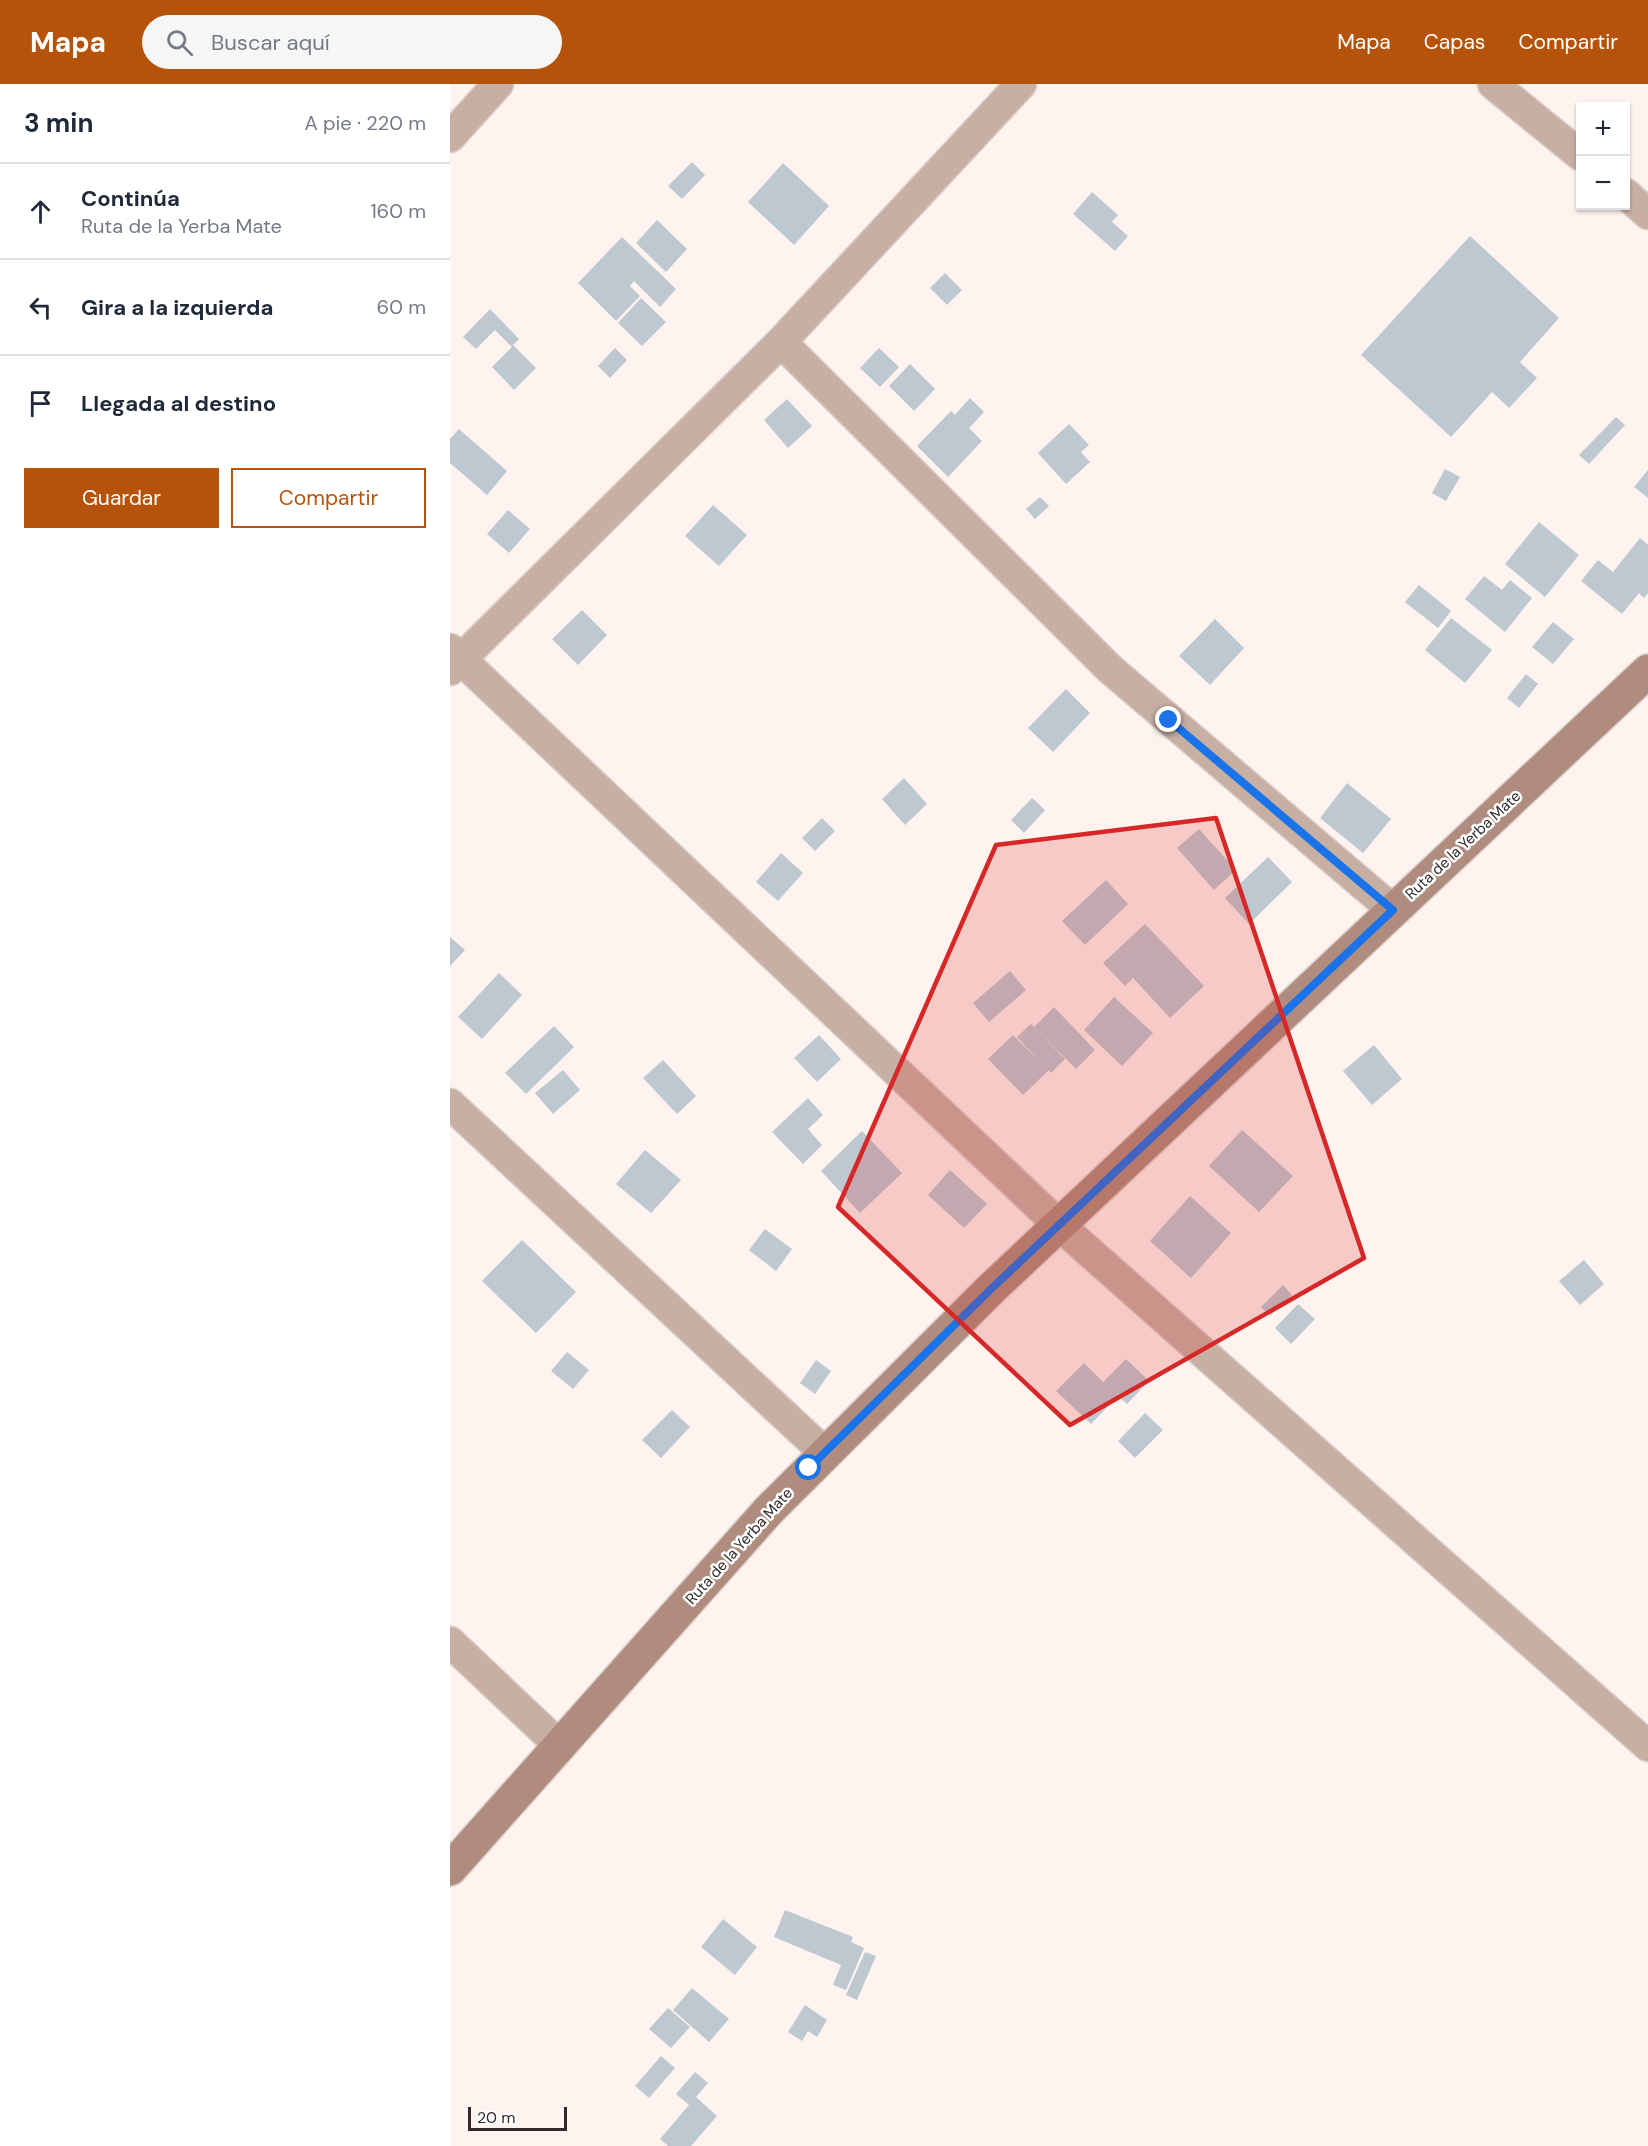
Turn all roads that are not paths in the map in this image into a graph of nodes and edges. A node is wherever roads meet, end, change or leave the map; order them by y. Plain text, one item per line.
1 (498, 84) edge
2 (1021, 84) edge
3 (1492, 84) edge
4 (450, 137) edge
5 (1576, 152) edge
6 (1630, 198) edge
7 (1648, 214) edge
8 (781, 342) junction
9 (453, 659) edge
10 (1648, 671) edge
11 (1393, 910) junction
12 (450, 1104) edge
13 (1059, 1225) junction
14 (825, 1453) junction
15 (450, 1642) edge
16 (560, 1746) junction
17 (1648, 1746) edge
18 (450, 1869) edge

1 - 4 street
2 - 8 street
3 - 5 street
6 - 7 street
8 - 9 street
8 - 11 street
9 - 13 street
10 - 11 main road, Ruta de la Yerba Mate
11 - 13 main road, Ruta de la Yerba Mate
12 - 14 street
13 - 14 main road, Ruta de la Yerba Mate
13 - 17 street
14 - 16 main road, Ruta de la Yerba Mate
15 - 16 street
16 - 18 main road, Ruta de la Yerba Mate

